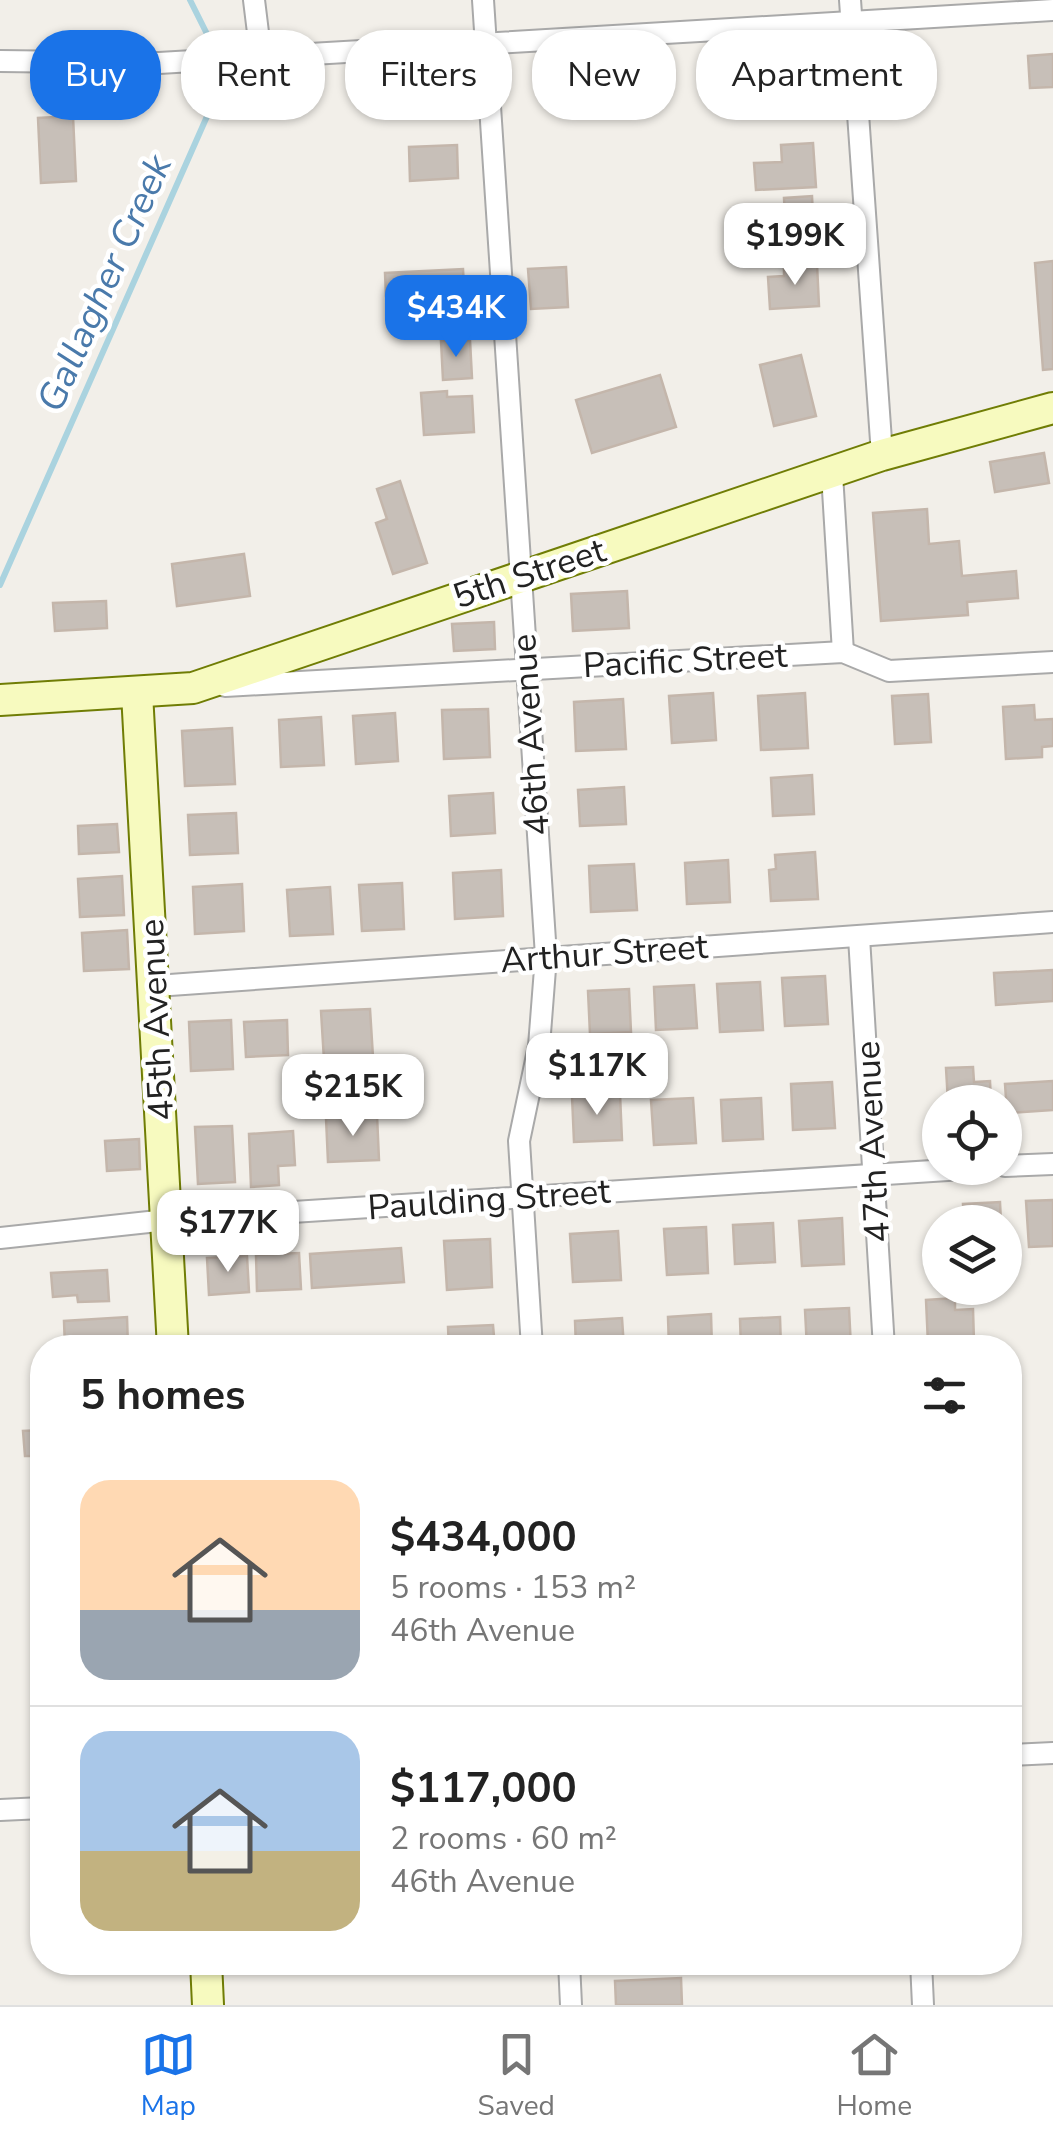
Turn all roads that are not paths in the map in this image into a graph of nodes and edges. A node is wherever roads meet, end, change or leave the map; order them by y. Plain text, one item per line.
1 (254, 0) edge
2 (482, 0) edge
3 (850, 10) edge
4 (1053, 10) edge
5 (253, 30) edge
6 (485, 30) edge
7 (512, 42) edge
8 (0, 60) edge
9 (181, 62) edge
10 (491, 120) edge
11 (1053, 408) edge
12 (882, 455) junction
13 (832, 474) junction
14 (518, 575) junction
15 (843, 652) junction
16 (1053, 662) edge
17 (526, 667) junction
18 (194, 688) junction
19 (137, 693) junction
20 (12, 699) edge
21 (1053, 922) edge
22 (860, 936) junction
23 (546, 956) junction
24 (156, 986) junction
25 (1053, 1164) edge
26 (1022, 1165) edge
27 (922, 1171) edge
28 (874, 1173) junction
29 (522, 1196) junction
30 (166, 1220) junction
31 (0, 1238) edge
32 (171, 1335) edge
33 (531, 1335) edge
34 (883, 1335) edge
35 (1053, 1753) edge
36 (1022, 1755) edge
37 (30, 1809) edge
38 (0, 1810) edge
39 (207, 1975) edge
40 (570, 1975) edge
41 (922, 1975) edge
42 (208, 2005) edge
43 (571, 2005) edge
44 (923, 2005) edge

1 - 5 street
2 - 6 street, 46th Avenue
3 - 4 street
3 - 7 street
3 - 12 street
8 - 9 street
10 - 14 street, 46th Avenue
11 - 12 street, 5th Street
12 - 13 street, 5th Street
13 - 14 street, 5th Street
13 - 15 street
14 - 17 street, 46th Avenue
14 - 18 street, 5th Street
15 - 16 street, Pacific Street
15 - 17 street, Pacific Street
17 - 18 street, Pacific Street
17 - 23 street, 46th Avenue
18 - 19 street, 5th Street
19 - 20 street, 5th Street
19 - 24 street, 45th Avenue
21 - 22 street, Arthur Street
22 - 23 street, Arthur Street
22 - 28 street, 47th Avenue
23 - 24 street, Arthur Street
23 - 29 street, 46th Avenue
24 - 30 street, 45th Avenue
25 - 26 street
27 - 28 street, Paulding Street
28 - 29 street, Paulding Street
28 - 34 street, 47th Avenue
29 - 30 street, Paulding Street
29 - 33 street, 46th Avenue
30 - 31 street, Paulding Street
30 - 32 street, 45th Avenue
35 - 36 street
37 - 38 street
39 - 42 street
40 - 43 street
41 - 44 street

